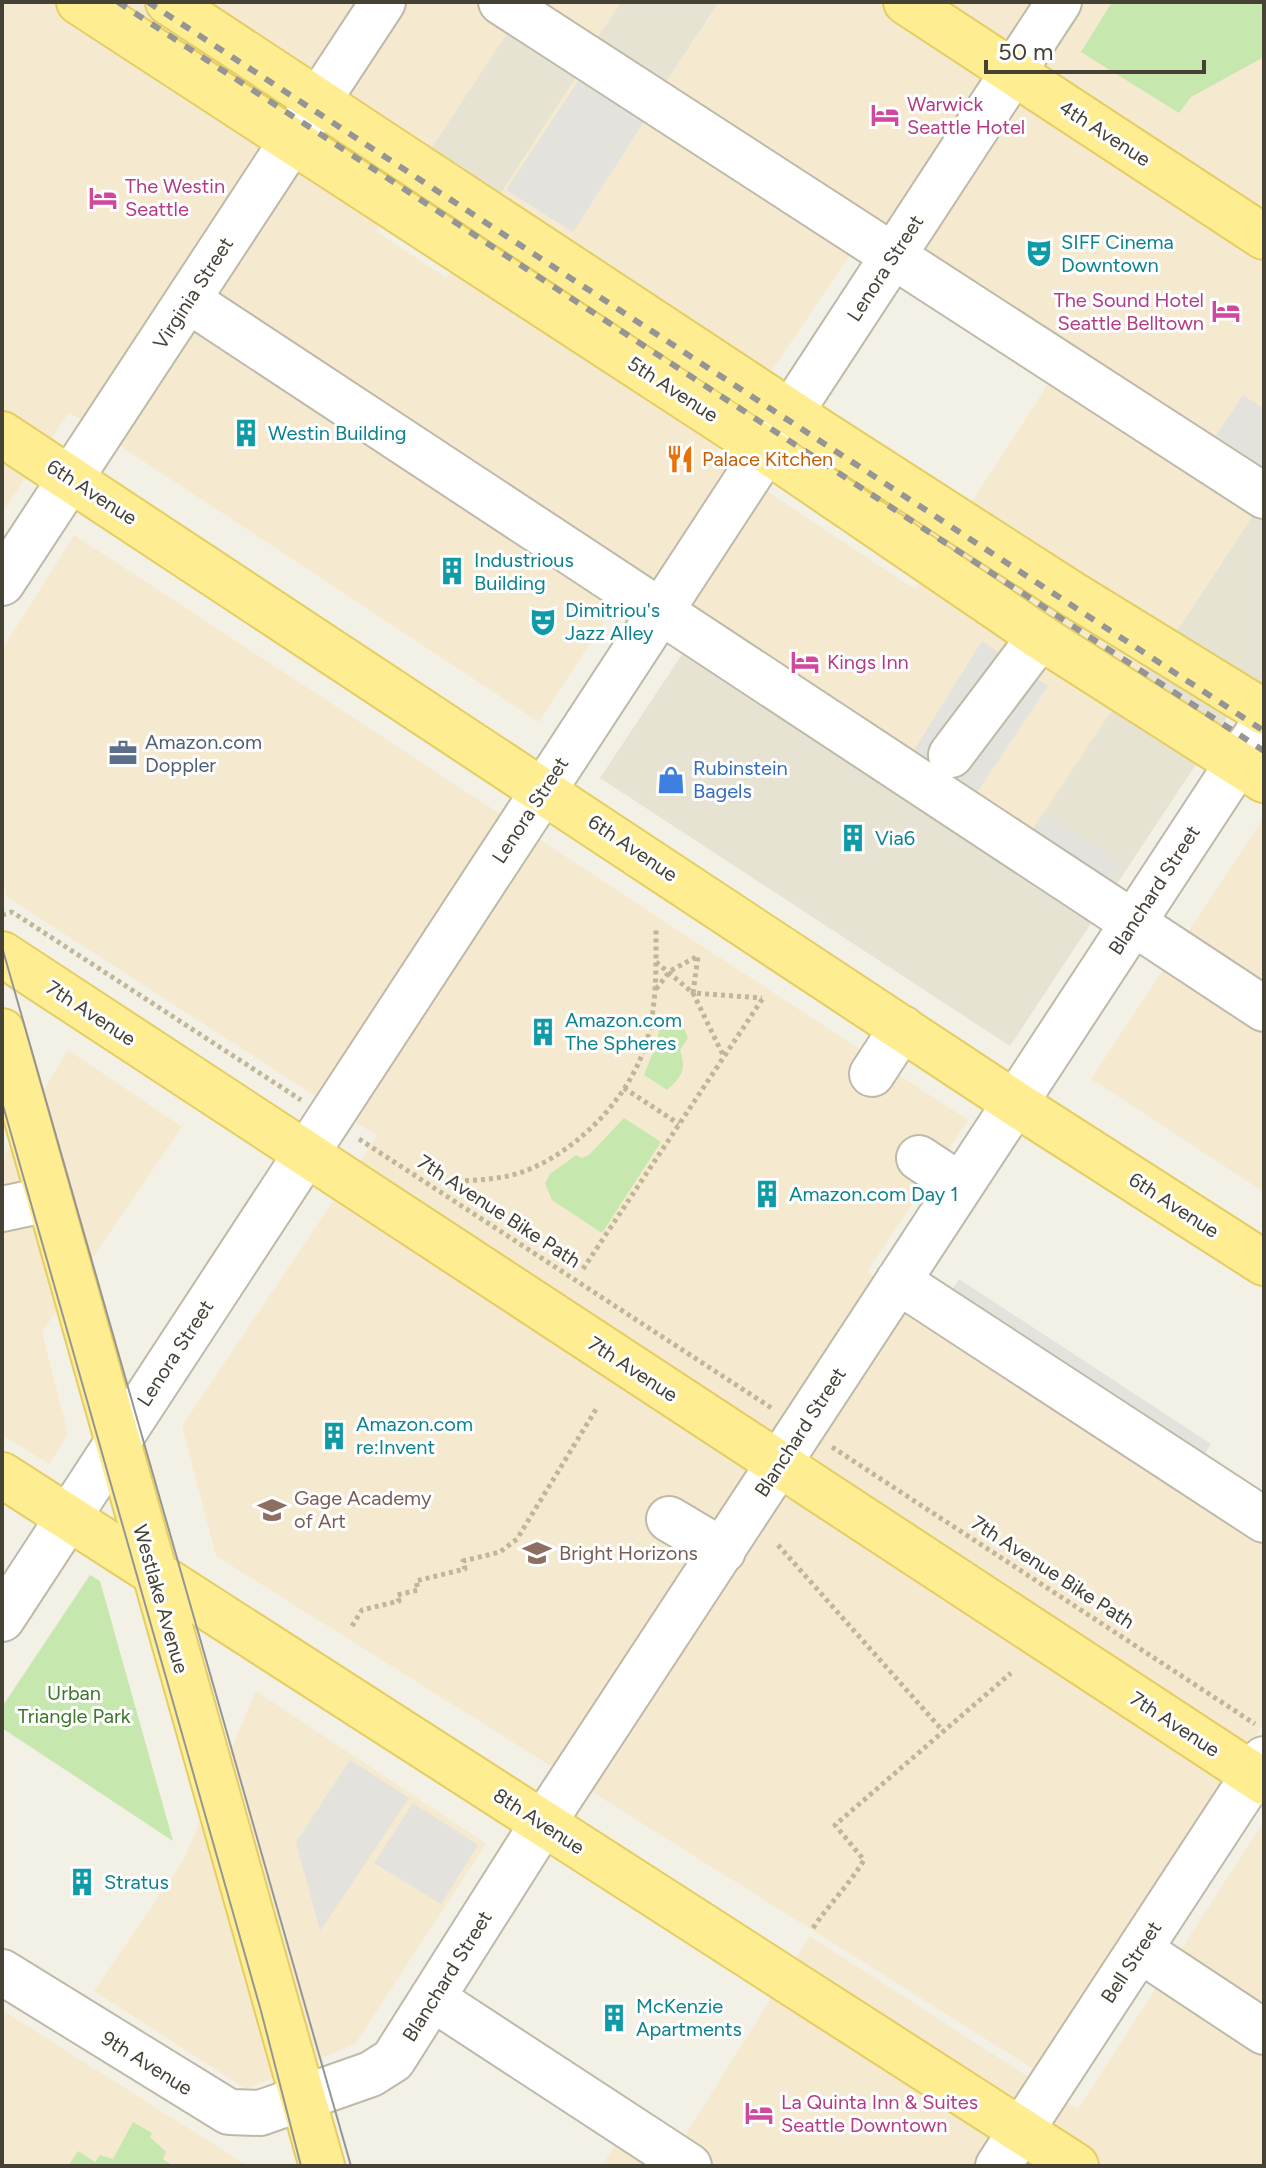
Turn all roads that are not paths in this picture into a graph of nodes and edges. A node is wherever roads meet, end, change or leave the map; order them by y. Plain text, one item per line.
1 (79, 2) edge
2 (168, 2) edge
3 (383, 2) edge
4 (501, 2) edge
5 (906, 2) edge
6 (1059, 2) edge
7 (1013, 72) junction
8 (317, 102) junction
9 (292, 140) junction
10 (1264, 237) edge
11 (893, 256) junction
12 (188, 300) junction
13 (791, 412) junction
14 (2, 434) edge
15 (766, 450) junction
16 (72, 480) junction
17 (1264, 496) edge
18 (2, 583) edge
19 (661, 611) junction
20 (1040, 637) junction
21 (1264, 712) edge
22 (1264, 723) edge
23 (951, 755) dead end
24 (1251, 771) edge
25 (544, 789) junction
26 (1132, 923) junction
27 (2, 954) edge
28 (1264, 1009) edge
29 (902, 1028) junction
30 (2, 1031) edge
31 (872, 1074) dead end
32 (1013, 1102) junction
33 (305, 1155) junction
34 (919, 1158) dead end
35 (960, 1185) junction
36 (49, 1199) junction
37 (2, 1209) edge
38 (1264, 1263) edge
39 (898, 1281) junction
40 (118, 1441) junction
41 (780, 1465) junction
42 (2, 1475) edge
43 (67, 1518) junction
44 (669, 1519) dead end
45 (1264, 1520) edge
46 (723, 1551) junction
47 (153, 1574) junction
48 (2, 1619) edge
49 (1260, 1772) edge
50 (543, 1824) junction
51 (1140, 1950) junction
52 (2, 1972) edge
53 (432, 1998) junction
54 (1264, 2032) edge
55 (302, 2099) junction
56 (1009, 2149) edge
57 (322, 2166) edge
58 (689, 2166) edge
59 (1076, 2166) edge

1 - 9 main road, 5th Avenue
2 - 8 main road
3 - 8 street, Virginia Street
4 - 11 street
5 - 7 main road, 4th Avenue
6 - 7 street, Lenora Street
7 - 10 main road, 4th Avenue
7 - 11 street, Lenora Street
8 - 9 street, Virginia Street
8 - 13 main road
9 - 12 street, Virginia Street
9 - 15 main road, 5th Avenue
11 - 13 street, Lenora Street
11 - 17 street
12 - 16 street, Virginia Street
12 - 19 street
13 - 15 street, Lenora Street
13 - 21 main road
14 - 16 main road, 6th Avenue
15 - 19 street, Lenora Street
15 - 20 main road, 5th Avenue
16 - 18 street, Virginia Street
16 - 25 main road, 6th Avenue
19 - 25 street, Lenora Street
19 - 26 street
20 - 23 street
20 - 24 main road, 5th Avenue
22 - 24 street, Blanchard Street
24 - 26 street, Blanchard Street
25 - 29 main road, 6th Avenue
25 - 33 street, Lenora Street
26 - 28 street
26 - 32 street, Blanchard Street
27 - 33 main road, 7th Avenue
29 - 31 street
29 - 32 main road, 6th Avenue
30 - 36 main road, Westlake Avenue
32 - 35 street, Blanchard Street
32 - 38 main road, 6th Avenue
33 - 40 street, Lenora Street
33 - 41 main road, 7th Avenue
34 - 35 street
35 - 39 street, Blanchard Street
36 - 37 street
36 - 40 main road, Westlake Avenue
39 - 41 street, Blanchard Street
39 - 45 street
40 - 43 street, Lenora Street
40 - 47 main road, Westlake Avenue
41 - 46 street, Blanchard Street
41 - 49 main road, 7th Avenue
42 - 43 main road, 8th Avenue
43 - 47 main road, 8th Avenue
43 - 48 street, Lenora Street
44 - 46 street
46 - 50 street, Blanchard Street
47 - 50 main road, 8th Avenue
47 - 55 main road, Westlake Avenue
49 - 51 street, Bell Street
50 - 53 street, Blanchard Street
50 - 56 main road, 8th Avenue
51 - 54 street
51 - 56 street, Bell Street
52 - 55 street, 9th Avenue
53 - 55 street, Blanchard Street
53 - 58 street
55 - 57 main road, Westlake Avenue
56 - 59 main road, 8th Avenue

